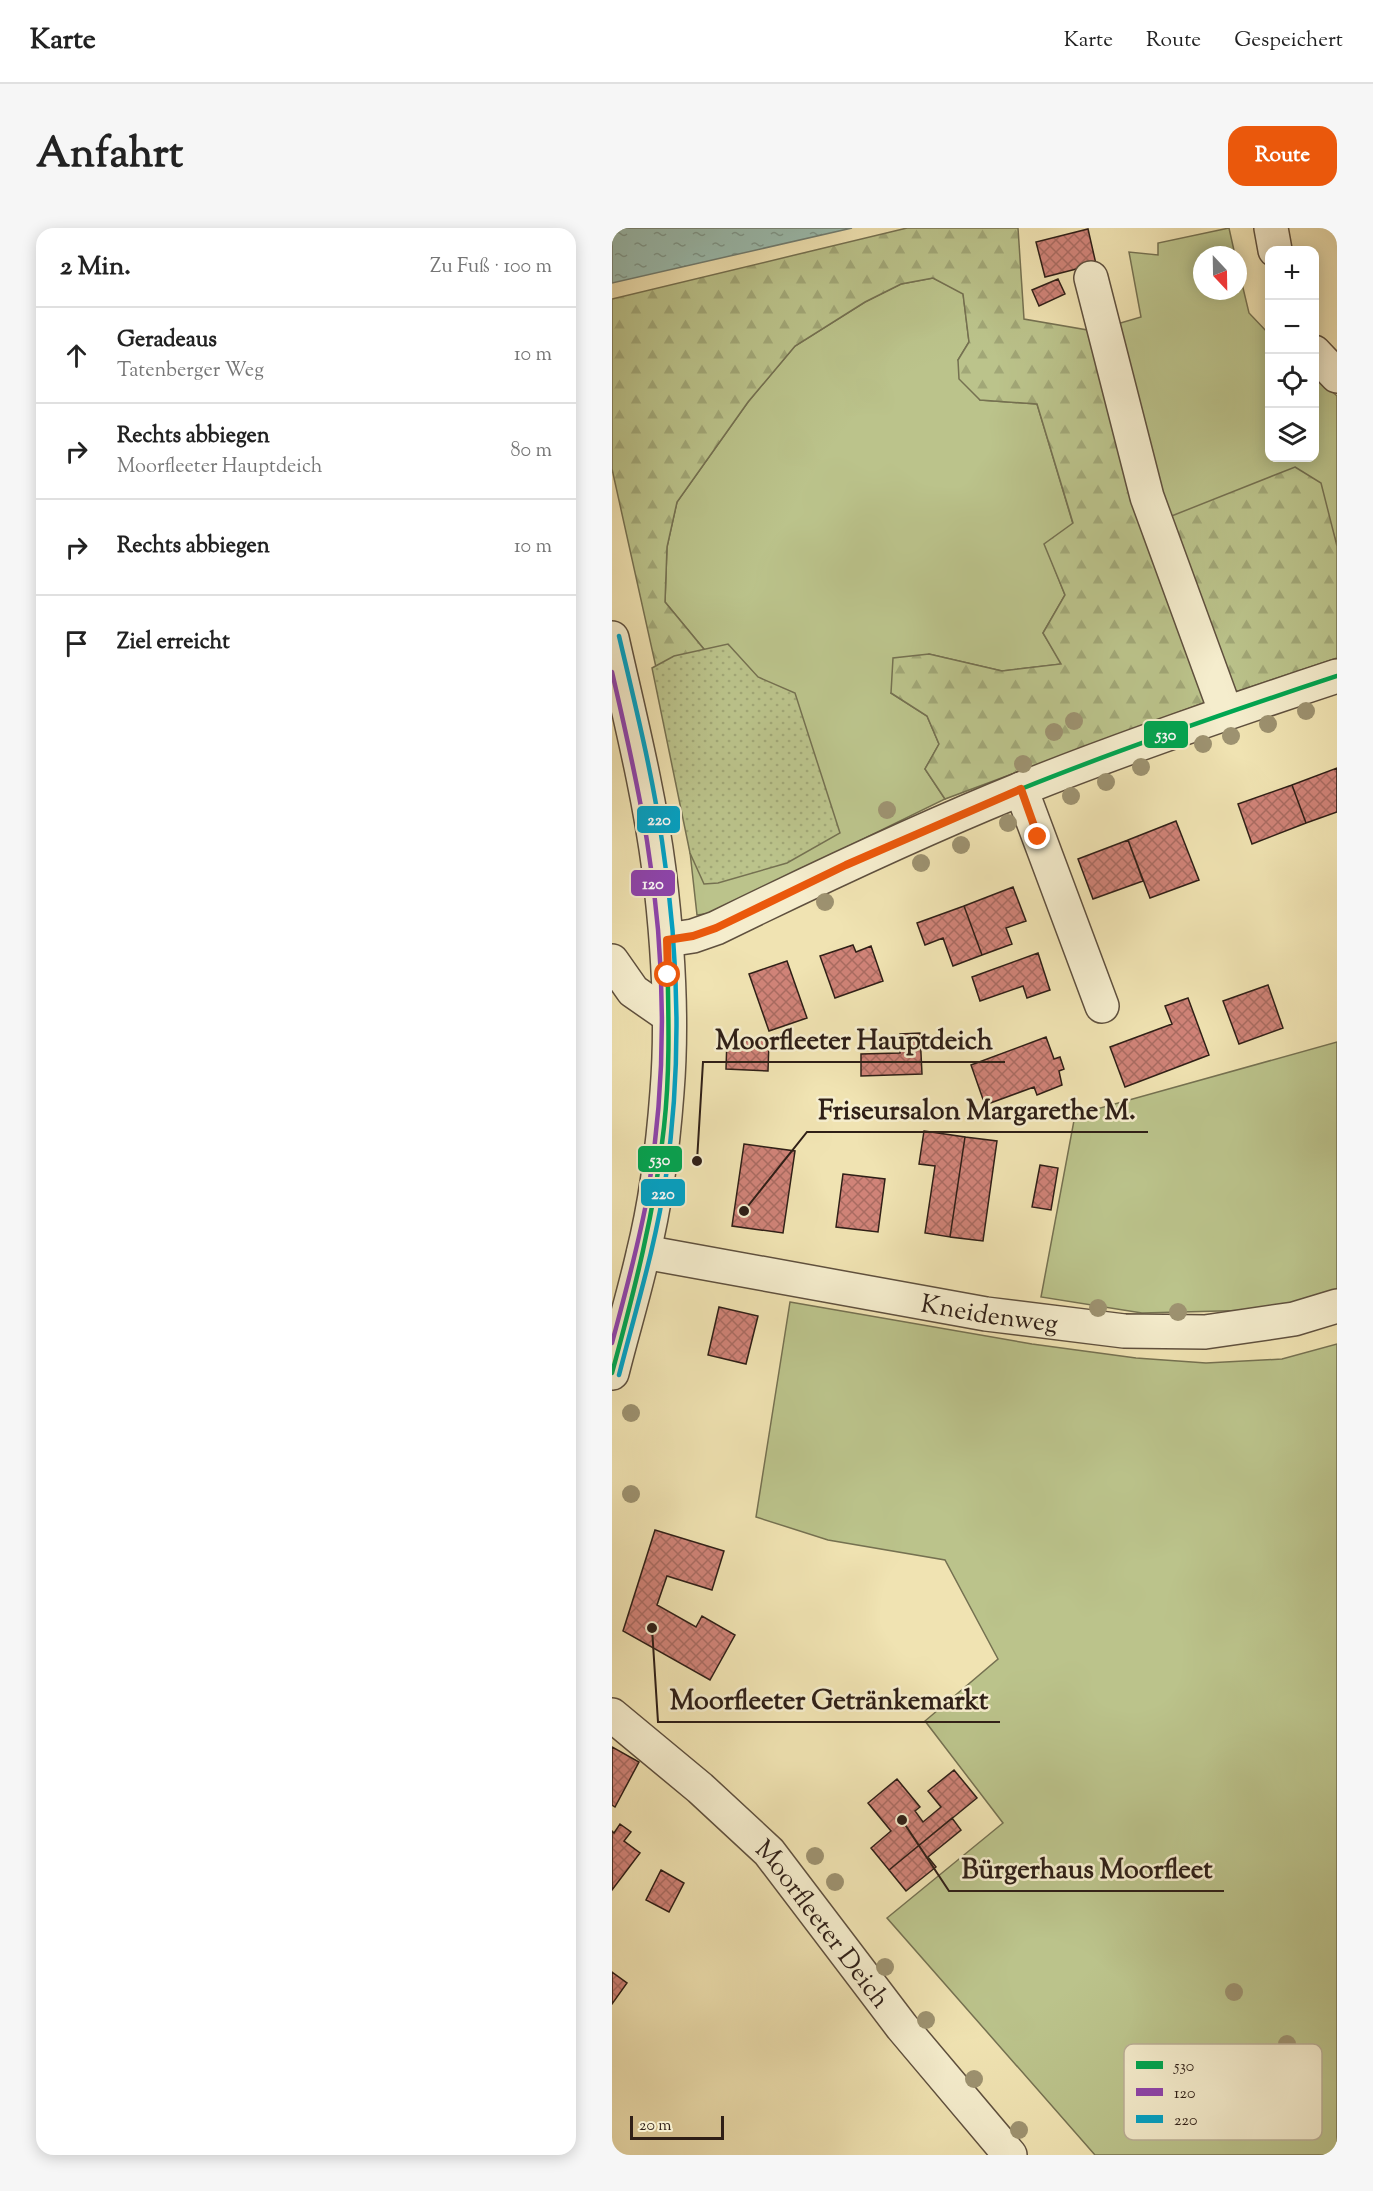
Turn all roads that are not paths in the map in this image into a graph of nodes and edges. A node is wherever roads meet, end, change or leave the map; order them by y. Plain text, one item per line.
1 (1270, 228) edge
2 (1274, 246) edge
3 (1091, 278) dead end
4 (1316, 354) edge
5 (1337, 376) edge
6 (612, 638) edge
7 (1337, 676) edge
8 (1226, 713) junction
9 (1021, 789) junction
10 (667, 940) junction
11 (612, 961) edge
12 (1102, 1006) dead end
13 (669, 1016) junction
14 (644, 1252) junction
15 (1337, 1306) edge
16 (612, 1373) edge
17 (612, 1715) edge
18 (1010, 2155) edge

1 - 2 street
3 - 8 street
4 - 5 street
6 - 10 street
7 - 8 street
8 - 9 street
9 - 10 street
9 - 12 street
10 - 13 street
11 - 13 street
13 - 14 street
14 - 15 street, Kneidenweg
14 - 16 street
17 - 18 street, Moorfleeter Deich

